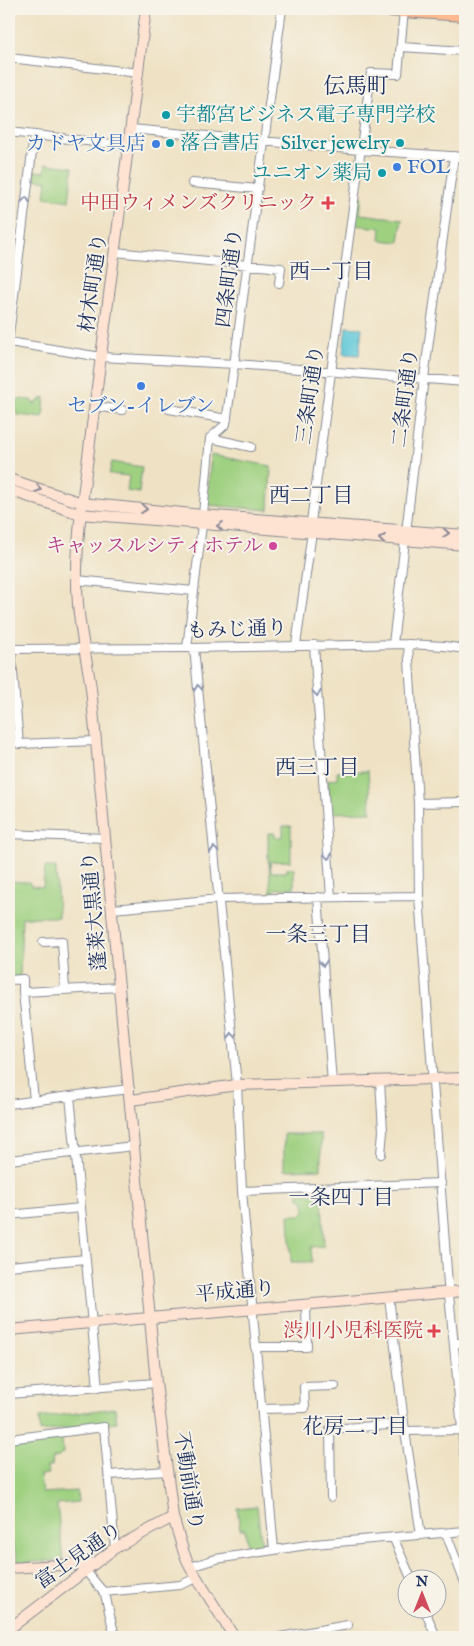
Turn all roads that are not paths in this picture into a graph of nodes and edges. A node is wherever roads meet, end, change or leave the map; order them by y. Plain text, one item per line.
1 (146, 9) edge
2 (282, 9) edge
3 (386, 9) edge
4 (404, 10) edge
5 (465, 14) edge
6 (401, 47) junction
7 (465, 51) edge
8 (9, 58) edge
9 (139, 73) junction
10 (131, 129) junction
11 (9, 132) edge
12 (34, 136) junction
13 (264, 142) junction
14 (129, 146) junction
15 (360, 150) junction
16 (454, 156) junction
17 (465, 157) edge
18 (192, 183) dead end
19 (258, 189) junction
20 (116, 252) junction
21 (248, 264) junction
22 (279, 283) dead end
23 (9, 335) edge
24 (9, 342) edge
25 (101, 357) junction
26 (235, 364) junction
27 (331, 371) junction
28 (424, 378) junction
29 (465, 382) edge
30 (94, 406) junction
31 (169, 409) dead end
32 (122, 410) dead end
33 (227, 419) junction
34 (210, 438) junction
35 (251, 448) dead end
36 (9, 479) edge
37 (9, 490) edge
38 (82, 503) junction
39 (80, 514) junction
40 (202, 520) junction
41 (311, 527) junction
42 (406, 530) junction
43 (465, 535) edge
44 (405, 541) junction
45 (465, 545) edge
46 (76, 580) junction
47 (194, 591) junction
48 (393, 644) junction
49 (408, 644) junction
50 (296, 645) junction
51 (314, 645) junction
52 (83, 648) junction
53 (191, 648) junction
54 (10, 649) edge
55 (465, 649) edge
56 (96, 741) junction
57 (465, 802) edge
58 (418, 803) junction
59 (9, 834) edge
60 (105, 838) junction
61 (419, 896) junction
62 (318, 897) junction
63 (331, 897) junction
64 (219, 899) junction
65 (113, 909) junction
66 (43, 942) dead end
67 (9, 980) edge
68 (120, 987) junction
69 (65, 990) junction
70 (23, 992) junction
71 (465, 1078) edge
72 (433, 1079) junction
73 (380, 1081) junction
74 (332, 1083) junction
75 (237, 1085) junction
76 (130, 1094) junction
77 (70, 1096) junction
78 (34, 1100) junction
79 (9, 1104) edge
80 (134, 1146) junction
81 (75, 1152) junction
82 (381, 1154) dead end
83 (9, 1160) edge
84 (441, 1183) junction
85 (242, 1191) junction
86 (81, 1208) junction
87 (9, 1214) edge
88 (86, 1259) junction
89 (9, 1266) edge
90 (465, 1291) edge
91 (449, 1293) junction
92 (389, 1297) junction
93 (306, 1304) junction
94 (252, 1308) junction
95 (150, 1317) junction
96 (92, 1322) junction
97 (9, 1330) edge
98 (454, 1343) junction
99 (465, 1343) edge
100 (256, 1347) junction
101 (156, 1383) junction
102 (335, 1386) dead end
103 (98, 1388) junction
104 (9, 1394) edge
105 (261, 1409) junction
106 (405, 1427) junction
107 (462, 1430) junction
108 (9, 1439) edge
109 (465, 1460) edge
110 (167, 1471) junction
111 (109, 1475) junction
112 (331, 1497) dead end
113 (173, 1517) junction
114 (465, 1531) edge
115 (446, 1533) junction
116 (420, 1535) junction
117 (393, 1537) junction
118 (115, 1548) junction
119 (274, 1550) junction
120 (95, 1563) junction
121 (190, 1567) junction
122 (9, 1568) edge
123 (407, 1568) edge
124 (85, 1570) junction
125 (197, 1578) junction
126 (465, 1583) edge
127 (103, 1592) junction
128 (428, 1618) edge
129 (348, 1625) dead end
130 (9, 1629) edge
131 (115, 1637) edge
132 (234, 1637) edge
133 (280, 1637) edge
134 (436, 1637) edge

1 - 9 street, 材木町通り
2 - 13 street, 四条町通り
3 - 4 highway
4 - 5 highway
4 - 6 street
6 - 7 street
6 - 15 street, 三条町通り
8 - 9 street
9 - 10 street, 材木町通り
10 - 13 street
10 - 14 street, 材木町通り
11 - 12 street
12 - 14 street
23 -> 12 street
13 - 15 street
13 - 19 street, 四条町通り
14 - 20 street, 材木町通り
15 - 16 street
15 - 27 street, 三条町通り
16 - 17 street
16 - 28 street, 二条町通り
18 - 19 street
19 - 21 street, 四条町通り
20 - 21 street
20 - 25 street, 材木町通り
21 - 22 street
21 - 26 street, 四条町通り
24 - 25 street
25 - 26 street
25 - 30 street, 材木町通り
26 - 27 street
26 - 33 street, 四条町通り
27 - 28 street
27 - 41 street, 三条町通り
28 - 29 street
28 - 42 street, 二条町通り
30 - 32 street
30 - 38 street, 材木町通り
31 - 33 street
33 - 34 street
34 - 35 street
34 - 40 street
36 -> 38 street
37 - 39 street
38 - 39 street, 蓬莱大黒通り
38 -> 40 street
39 - 40 street
39 - 46 street, 蓬莱大黒通り
40 - 41 street
40 - 47 street
41 - 42 street
44 -> 41 street
41 - 50 street, 三条町通り
42 -> 43 street
42 - 44 street, 二条町通り
44 - 45 street
44 - 48 street, 二条町通り
46 - 47 street
46 - 52 street, 蓬莱大黒通り
47 - 53 street
48 - 49 street, もみじ通り
48 - 51 street, もみじ通り
49 - 55 street, もみじ通り
49 - 58 street
50 - 51 street, もみじ通り
50 - 53 street, もみじ通り
51 -> 63 street
52 - 53 street, もみじ通り
52 - 54 street, もみじ通り
52 - 56 street, 蓬莱大黒通り
64 -> 53 street
54 - 56 street
56 - 60 street, 蓬莱大黒通り
57 - 58 street
58 - 61 street
59 - 60 street
60 - 65 street, 蓬莱大黒通り
61 - 63 street
61 - 72 street
62 - 63 street
62 - 64 street
62 -> 74 street
64 - 65 street
75 -> 64 street
65 - 68 street, 蓬莱大黒通り
66 - 69 street
67 - 70 street
68 - 69 street
68 - 76 street, 蓬莱大黒通り
69 - 70 street
70 - 78 street
71 - 72 street
72 - 73 street
72 - 84 street
73 - 74 street
73 - 82 street
74 - 75 street
75 - 76 street
75 - 85 street
76 - 77 street
76 - 80 street, 蓬莱大黒通り
77 - 78 street
77 - 81 street
78 - 79 street
80 - 81 street
80 - 95 street, 蓬莱大黒通り
81 - 83 street
81 - 86 street
84 - 85 street
84 - 91 street
85 - 94 street
86 - 87 street
86 - 88 street
88 - 89 street
88 - 96 street
90 - 91 street, 平成通り
91 - 92 street, 平成通り
91 - 98 street
92 - 93 street, 平成通り
92 - 106 street
93 - 94 street, 平成通り
93 - 100 street
94 - 95 street, 平成通り
94 - 100 street
95 - 96 street, 平成通り
95 - 101 street, 不動前通り
96 - 97 street, 平成通り
96 - 103 street
98 - 99 street
98 - 107 street
100 - 105 street
101 - 103 street
101 - 110 street, 不動前通り
102 - 105 street
103 - 104 street
105 - 119 street
106 - 107 street
106 - 112 street
106 - 116 street
107 - 109 street
108 - 111 street
110 - 111 street
110 - 113 street, 不動前通り
111 - 118 street
113 - 118 street, 富士見通り
113 - 121 street, 不動前通り
114 - 115 street
115 - 116 street
115 - 126 street
116 - 117 street
117 - 119 street
117 - 123 street
118 - 120 street, 富士見通り
119 - 121 street
120 - 122 street
120 - 124 street, 富士見通り
121 - 125 street, 不動前通り
124 - 127 street
124 - 130 street, 富士見通り
125 - 127 street
125 - 132 street, 不動前通り
127 - 131 street
128 - 134 street
129 - 133 street

